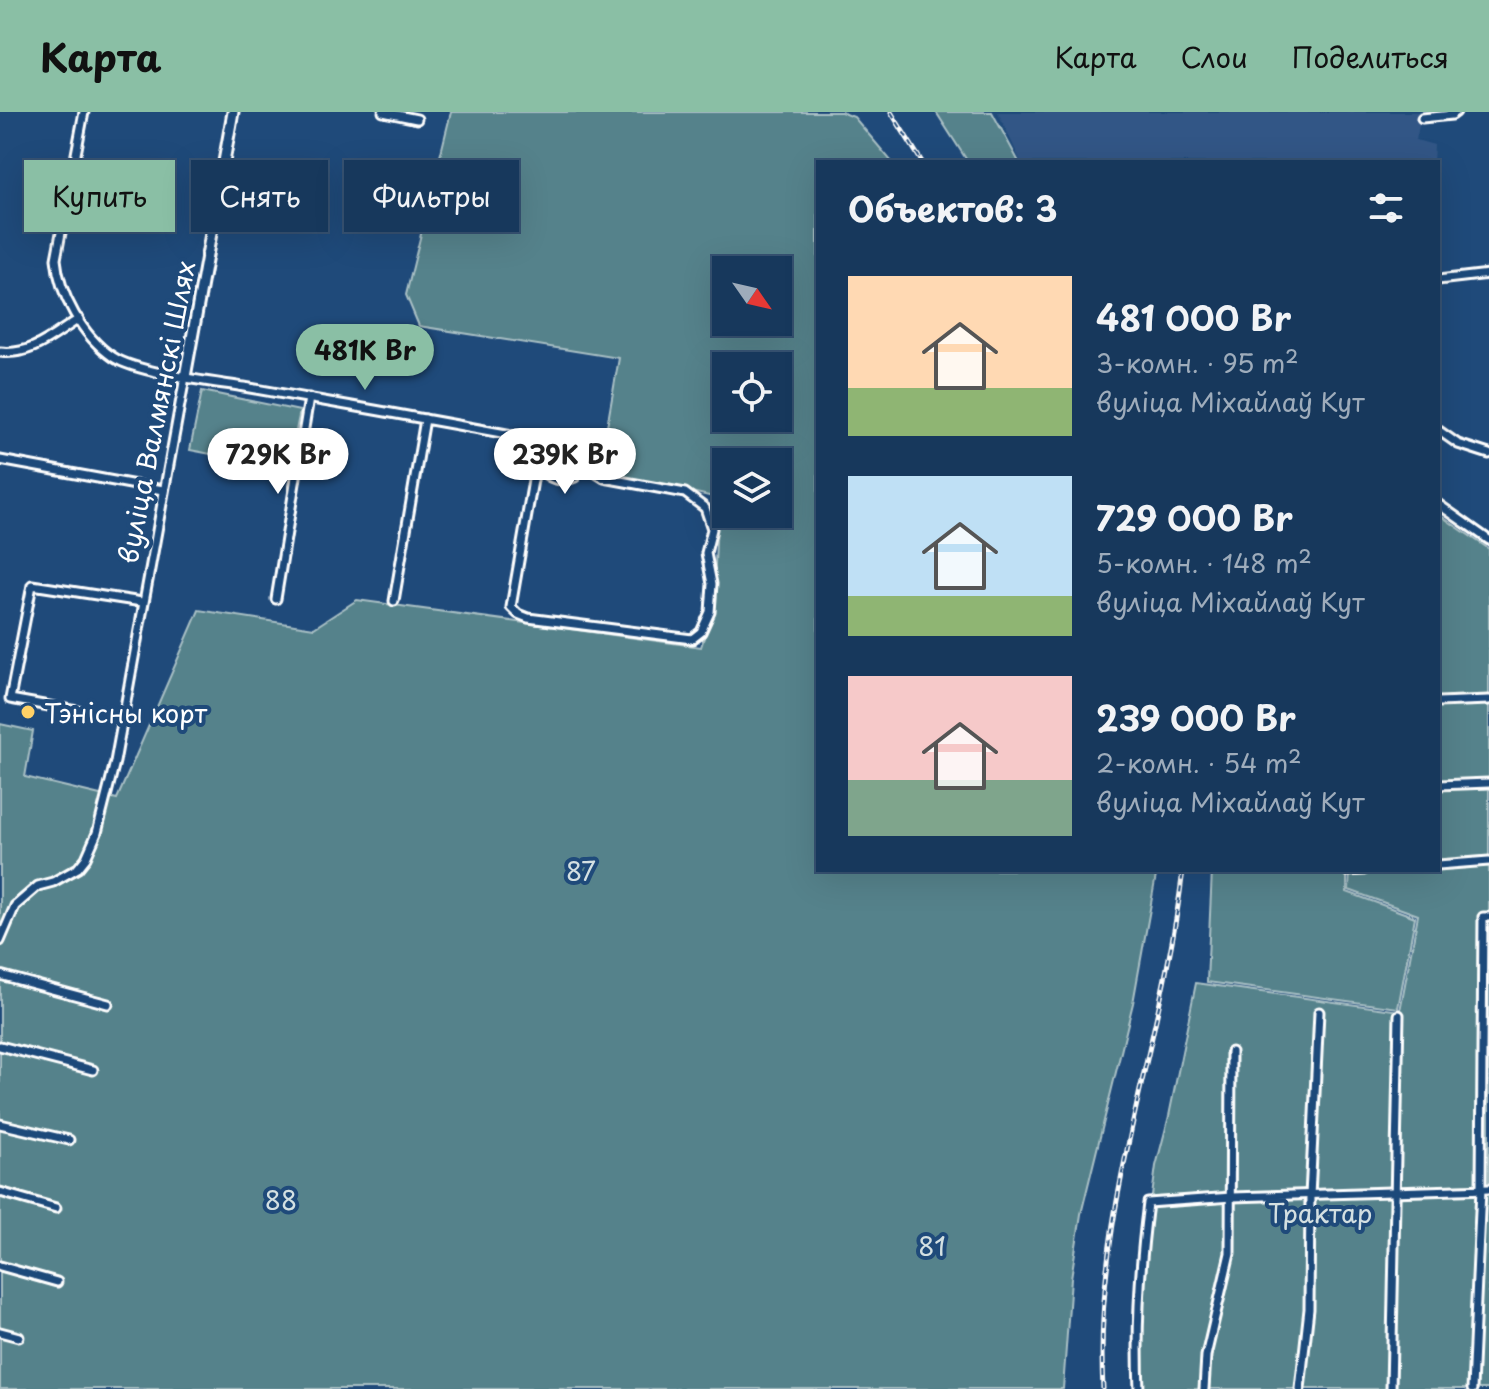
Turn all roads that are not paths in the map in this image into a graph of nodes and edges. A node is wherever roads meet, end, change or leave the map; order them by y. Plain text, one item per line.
1 (84, 112) edge
2 (233, 112) edge
3 (383, 112) edge
4 (1456, 112) edge
5 (1422, 118) dead end
6 (417, 119) dead end
7 (1489, 274) edge
8 (1440, 280) edge
9 (79, 319) junction
10 (0, 352) edge
11 (185, 377) junction
12 (309, 398) junction
13 (425, 419) junction
14 (1440, 431) edge
15 (540, 440) junction
16 (1489, 454) edge
17 (0, 460) edge
18 (582, 464) junction
19 (537, 466) junction
20 (163, 490) junction
21 (1440, 505) edge
22 (1489, 540) edge
23 (276, 599) dead end
24 (394, 601) dead end
25 (142, 602) junction
26 (1489, 700) edge
27 (1440, 702) edge
28 (122, 719) junction
29 (1489, 783) edge
30 (1440, 785) edge
31 (1489, 861) edge
32 (1440, 865) edge
33 (1489, 917) edge
34 (0, 941) edge
35 (0, 975) edge
36 (108, 1004) dead end
37 (1319, 1012) dead end
38 (1399, 1015) dead end
39 (0, 1046) edge
40 (1231, 1052) dead end
41 (93, 1070) dead end
42 (0, 1124) edge
43 (69, 1140) dead end
44 (1485, 1189) edge
45 (0, 1192) edge
46 (1396, 1193) junction
47 (1310, 1196) junction
48 (1232, 1197) junction
49 (56, 1208) dead end
50 (0, 1266) edge
51 (57, 1282) dead end
52 (0, 1332) edge
53 (19, 1337) dead end
54 (1139, 1389) edge
55 (1204, 1389) edge
56 (1300, 1389) edge
57 (1391, 1389) edge
58 (1472, 1389) edge

1 - 9 street
2 - 11 street, вуліца Валмянскі Шлях
3 - 6 street
4 - 5 street
7 - 8 street
9 - 10 street
9 - 11 street
11 - 12 street
11 - 20 street, вуліца Валмянскі Шлях
12 - 13 street
12 - 23 street
13 - 15 street
13 - 24 street
14 - 16 street
15 - 18 street
15 - 19 street
17 - 20 street
18 - 19 street
18 - 19 street
20 - 25 street, вуліца Валмянскі Шлях
21 - 22 street
25 - 28 street, вуліца Валмянскі Шлях
25 - 28 street
26 - 27 street
28 - 34 street, вуліца Валмянскі Шлях
29 - 30 street
31 - 32 street
33 - 44 street
35 - 36 street
37 - 47 street
38 - 46 street
39 - 41 street
40 - 48 street
42 - 43 street
44 - 46 street
44 - 58 street
45 - 49 street
46 - 47 street
46 - 57 street
47 - 48 street
47 - 56 street
48 - 54 street
48 - 55 street
50 - 51 street
52 - 53 street

